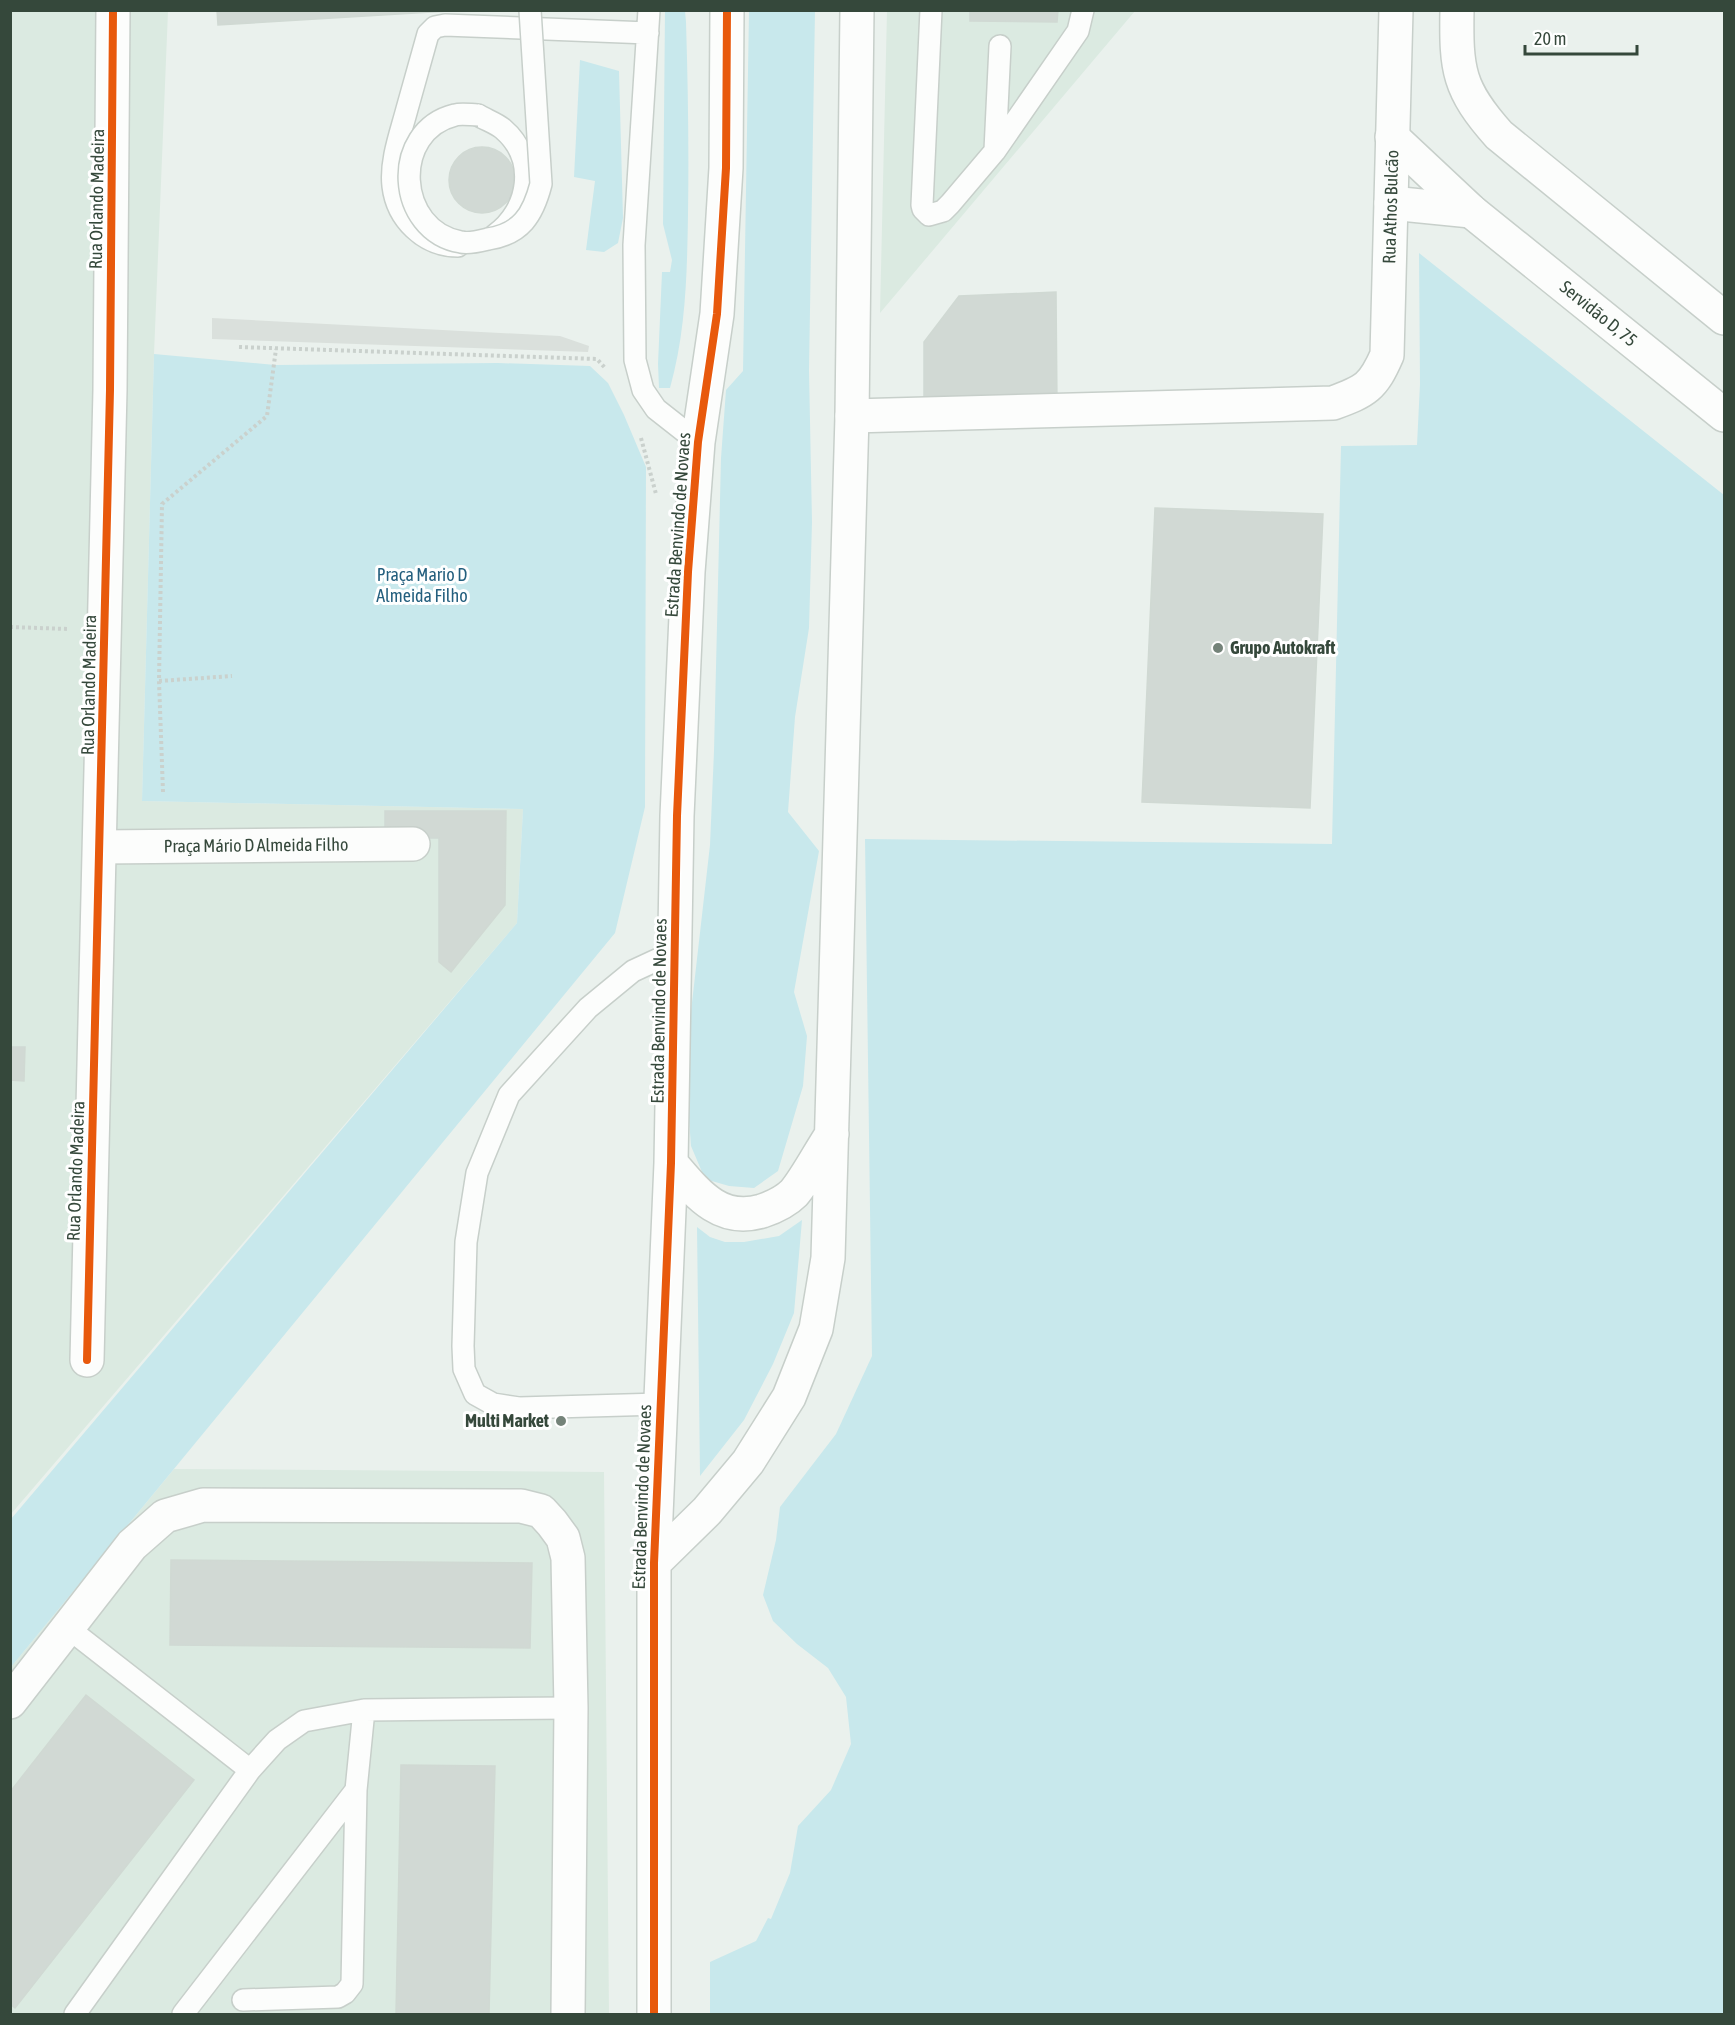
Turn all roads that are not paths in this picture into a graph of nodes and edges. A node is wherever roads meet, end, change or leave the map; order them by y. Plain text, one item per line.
1 (113, 10) edge
2 (530, 10) edge
3 (649, 10) edge
4 (727, 10) edge
5 (857, 10) edge
6 (931, 10) edge
7 (1083, 10) edge
8 (1396, 10) edge
9 (1457, 10) edge
10 (648, 33) junction
11 (1000, 46) dead end
12 (1392, 137) junction
13 (995, 151) junction
14 (1391, 203) junction
15 (1472, 211) junction
16 (490, 239) junction
17 (1725, 318) edge
18 (1725, 415) edge
19 (852, 416) junction
20 (698, 442) junction
21 (413, 844) dead end
22 (100, 847) junction
23 (674, 952) junction
24 (832, 1134) junction
25 (671, 1163) junction
26 (87, 1360) dead end
27 (660, 1404) junction
28 (654, 1563) junction
29 (68, 1628) junction
30 (10, 1702) edge
31 (571, 1708) junction
32 (364, 1710) junction
33 (250, 1770) junction
34 (356, 1790) junction
35 (243, 2000) dead end
36 (75, 2014) edge
37 (183, 2014) edge
38 (568, 2014) edge
39 (654, 2014) edge

1 - 22 street, Rua Orlando Madeira
2 - 16 lane, bridge
3 - 10 lane
4 - 20 street, Estrada Benvindo de Novaes
5 - 19 street, Estrada Benvindo de Novaes
6 - 13 lane
7 - 13 lane
8 - 12 street, Rua Athos Bulcão
9 - 17 street
10 - 16 lane, bridge
10 - 20 lane
11 - 13 lane
12 - 14 street, Rua Athos Bulcão
12 - 15 street, Servidão D, 75
14 - 15 street
14 - 19 street, Rua Athos Bulcão
15 - 18 street, Servidão D, 75
16 - 16 lane, bridge
19 - 24 street, Estrada Benvindo de Novaes
20 - 23 street, Estrada Benvindo de Novaes
21 - 22 street, Praça Mário D Almeida Filho
22 - 26 street, Rua Orlando Madeira
23 - 25 street, Estrada Benvindo de Novaes
23 - 27 lane
24 - 25 street
24 - 28 street, Estrada Benvindo de Novaes
25 - 27 street, Estrada Benvindo de Novaes
27 - 28 street, Estrada Benvindo de Novaes
28 - 39 street, Estrada Benvindo de Novaes
29 - 30 street
29 - 31 street
29 - 33 lane
31 - 32 lane
31 - 38 street
32 - 33 lane
32 - 34 lane
33 - 36 lane
34 - 35 lane
34 - 37 lane

